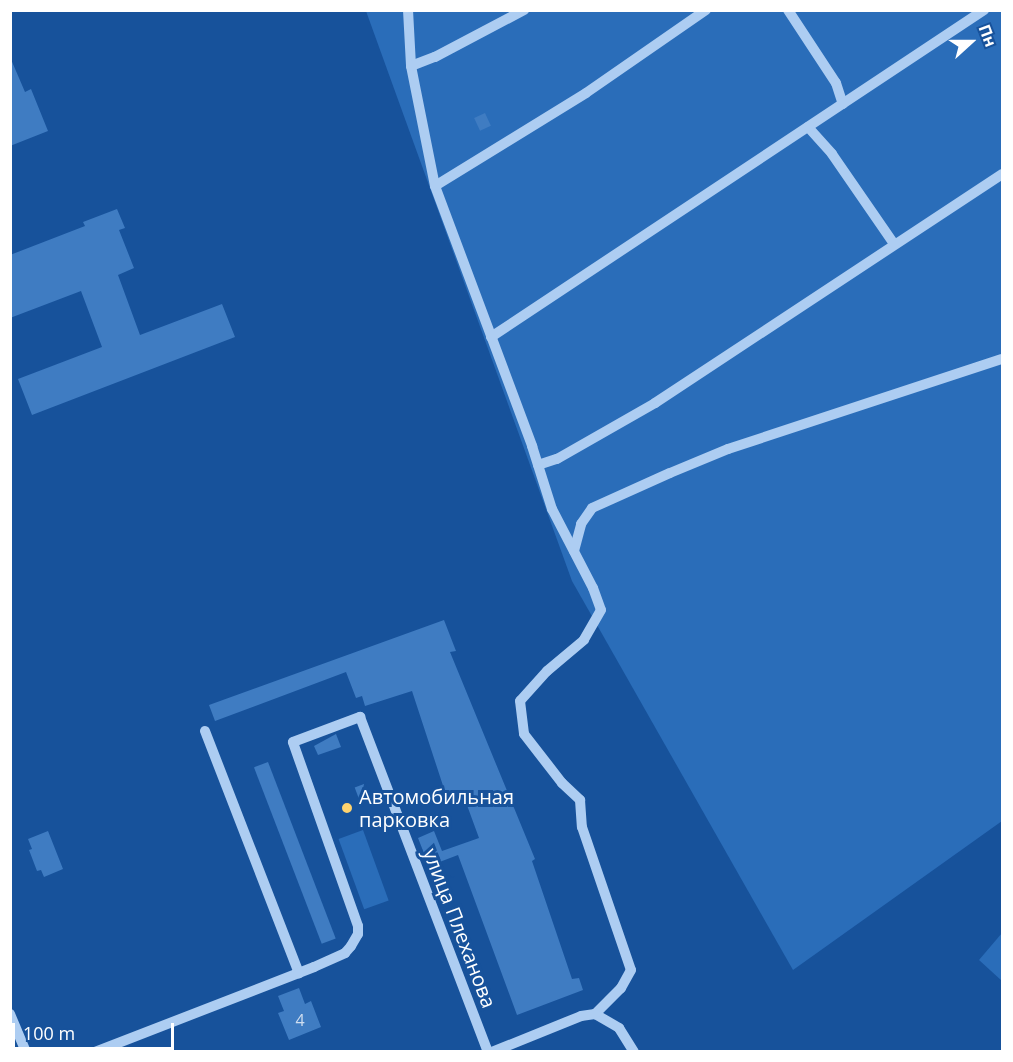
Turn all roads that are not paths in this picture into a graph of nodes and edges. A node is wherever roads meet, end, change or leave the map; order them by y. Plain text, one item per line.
1 (408, 10) edge
2 (524, 10) edge
3 (706, 10) edge
4 (788, 10) edge
5 (984, 10) edge
6 (411, 66) junction
7 (843, 104) junction
8 (808, 127) junction
9 (1002, 174) edge
10 (435, 186) junction
11 (894, 244) junction
12 (491, 337) junction
13 (1002, 359) edge
14 (538, 465) junction
15 (574, 550) junction
16 (205, 731) dead end
17 (299, 973) junction
18 (10, 1014) edge
19 (595, 1014) junction
20 (26, 1052) edge
21 (95, 1052) edge
22 (490, 1052) edge
23 (634, 1052) edge

1 - 6 street
2 - 6 street
3 - 10 street
4 - 7 street
5 - 7 street
6 - 10 street
7 - 8 street
8 - 11 street
8 - 12 street
9 - 11 street
10 - 12 street
11 - 14 street
12 - 14 street
13 - 15 street
14 - 15 street
15 - 19 street
16 - 17 street
17 - 21 street
17 - 22 street, улица Плеханова
18 - 20 street
19 - 22 street
19 - 23 street

